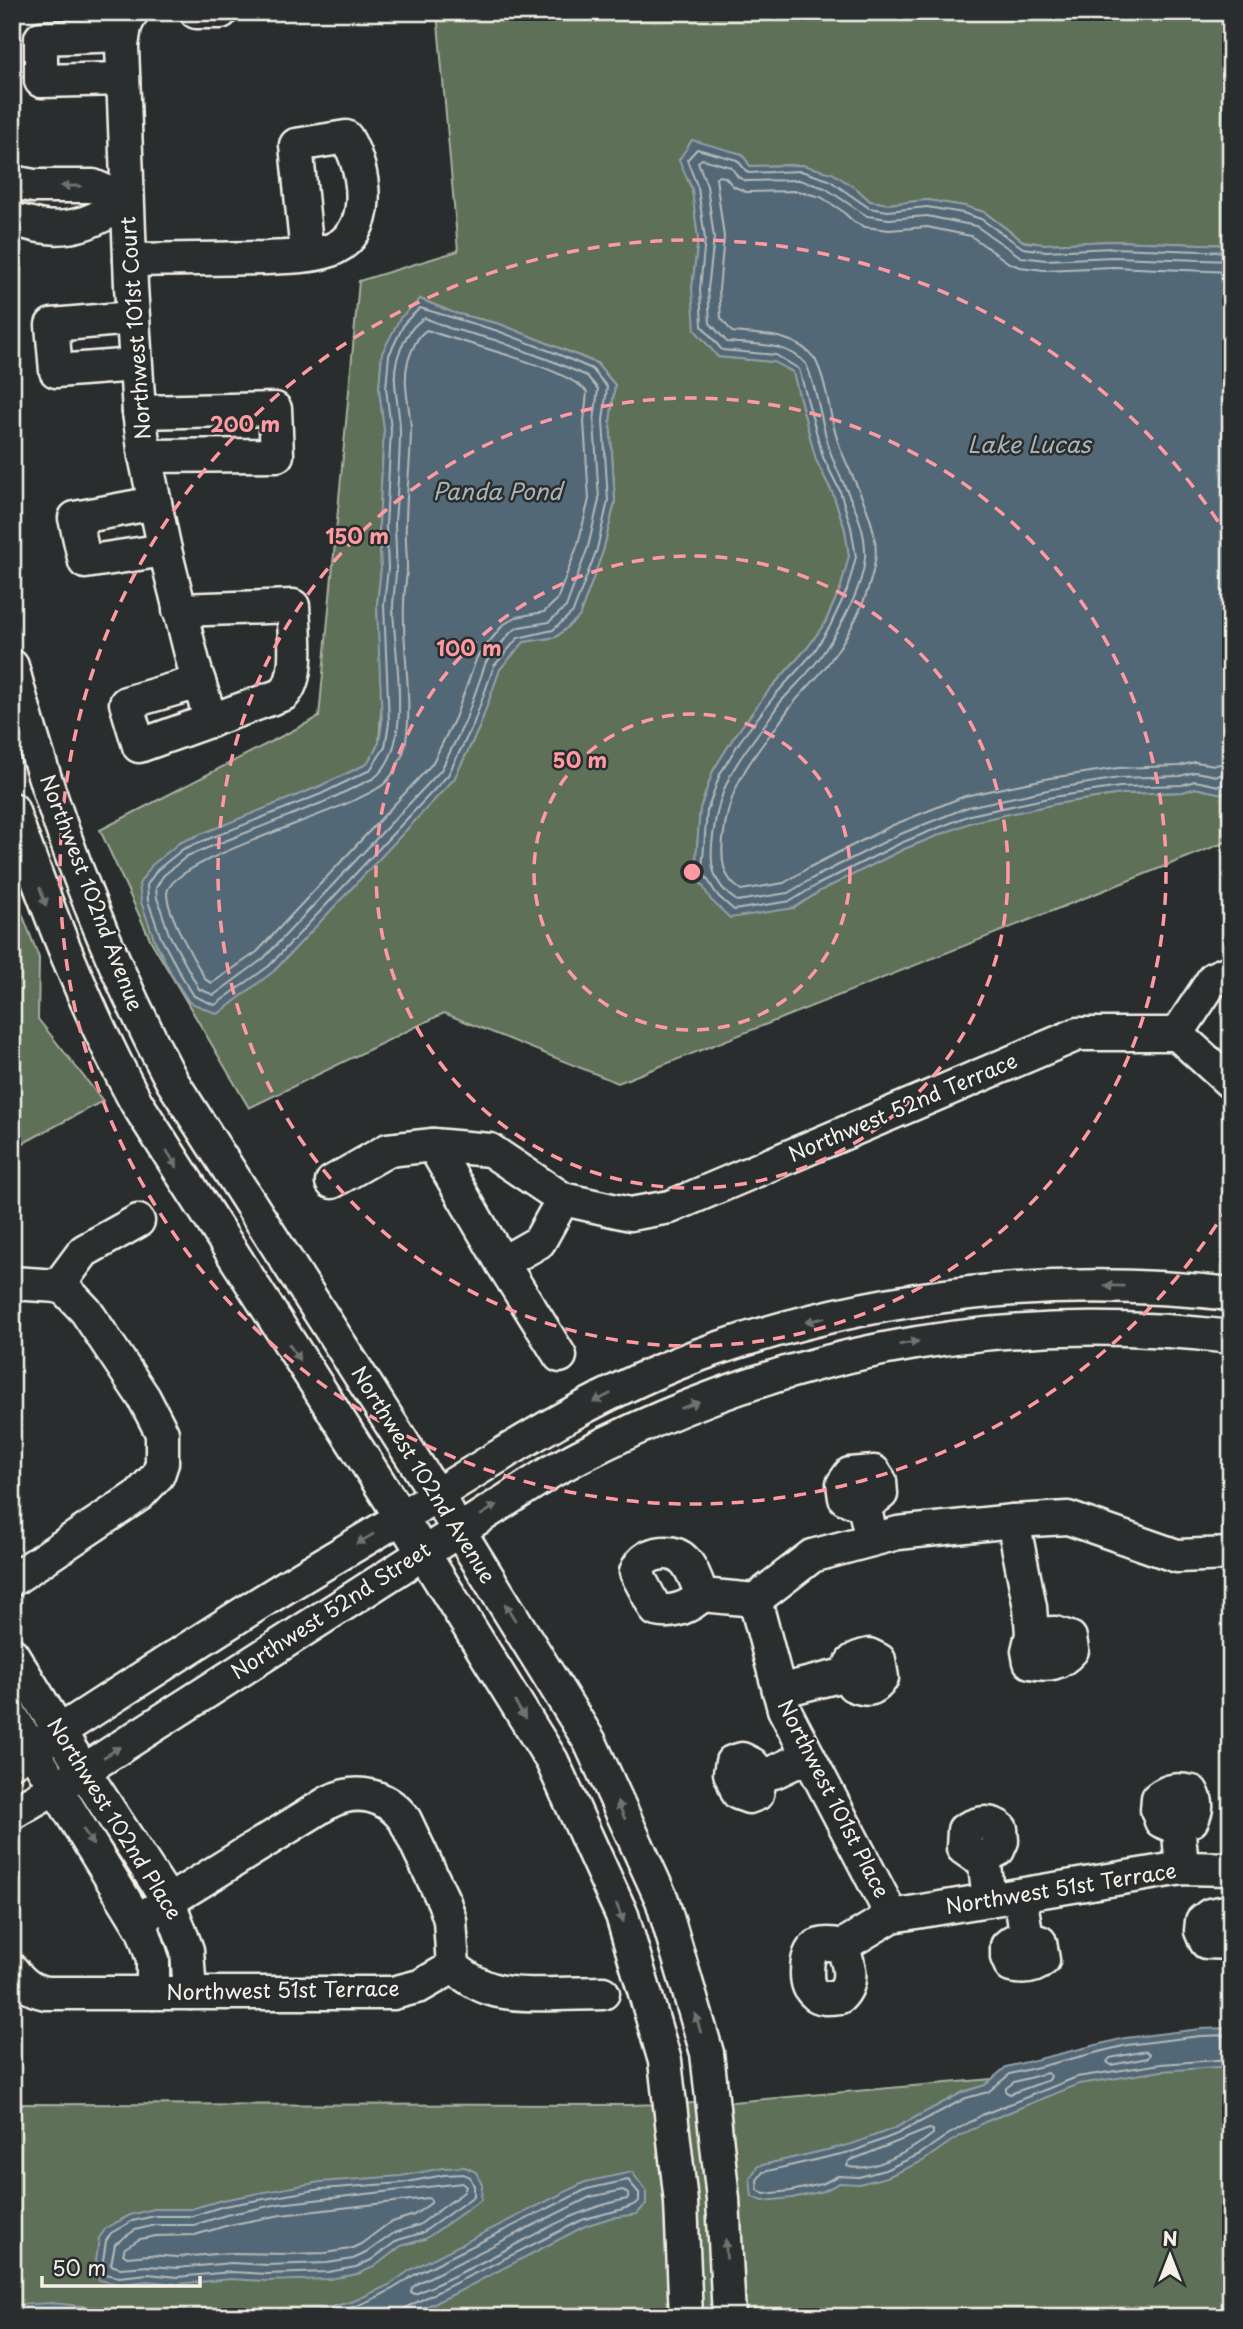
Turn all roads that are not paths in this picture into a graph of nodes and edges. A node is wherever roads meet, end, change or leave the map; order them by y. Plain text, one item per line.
1 (195, 12) edge
2 (221, 12) edge
3 (128, 23) edge
4 (123, 79) junction
5 (12, 182) edge
6 (127, 201) junction
7 (19, 221) edge
8 (307, 254) dead end
9 (130, 260) junction
10 (132, 318) junction
11 (135, 365) junction
12 (139, 412) junction
13 (145, 456) junction
14 (155, 503) junction
15 (165, 550) junction
16 (179, 610) junction
17 (12, 666) edge
18 (199, 682) junction
19 (211, 721) junction
20 (12, 810) edge
21 (1231, 971) edge
22 (1177, 1034) junction
23 (1231, 1083) edge
24 (433, 1145) junction
25 (332, 1182) dead end
26 (563, 1199) junction
27 (138, 1221) dead end
28 (502, 1263) junction
29 (12, 1283) edge
30 (58, 1286) junction
31 (1154, 1288) junction
32 (1231, 1294) edge
33 (1152, 1329) junction
34 (1231, 1337) edge
35 (560, 1356) dead end
36 (436, 1494) junction
37 (864, 1506) dead end
38 (401, 1517) junction
39 (1013, 1521) junction
40 (458, 1529) junction
41 (872, 1539) junction
42 (422, 1552) junction
43 (1231, 1553) edge
44 (12, 1580) edge
45 (702, 1595) dead end
46 (755, 1600) junction
47 (1032, 1634) dead end
48 (12, 1654) edge
49 (847, 1674) dead end
50 (779, 1691) junction
51 (12, 1717) edge
52 (59, 1732) junction
53 (22, 1756) edge
54 (808, 1756) junction
55 (83, 1770) junction
56 (761, 1774) dead end
57 (57, 1787) junction
58 (12, 1813) edge
59 (1178, 1822) dead end
60 (138, 1853) junction
61 (984, 1857) dead end
62 (1182, 1868) junction
63 (1231, 1869) edge
64 (108, 1871) junction
65 (1004, 1898) junction
66 (169, 1902) junction
67 (1231, 1911) edge
68 (892, 1916) junction
69 (138, 1920) junction
70 (1027, 1939) dead end
71 (1231, 1942) edge
72 (842, 1946) dead end
73 (453, 1967) junction
74 (12, 1970) edge
75 (153, 1993) junction
76 (190, 1993) junction
77 (603, 1993) dead end
78 (686, 2317) edge
79 (729, 2317) edge

1 - 2 street
3 - 4 street, Northwest 101st Court
3 - 4 street
4 - 6 street, Northwest 101st Court
6 -> 5 street
6 - 7 street
6 - 9 street, Northwest 101st Court
8 - 9 street
9 - 10 street, Northwest 101st Court
10 - 11 street, Northwest 101st Court
10 - 11 street
11 - 12 street, Northwest 101st Court
12 - 13 street, Northwest 101st Court
12 - 13 street
13 - 14 street, Northwest 101st Court
14 - 15 street, Northwest 101st Court
14 - 15 street
15 - 16 street, Northwest 101st Court
16 - 18 street, Northwest 101st Court
16 - 19 street
17 - 36 street, Northwest 102nd Avenue
18 - 19 street, Northwest 101st Court
18 - 19 street
20 -> 38 street, Northwest 102nd Avenue
21 - 22 street
22 - 23 street
22 - 26 street, Northwest 52nd Terrace
24 - 25 street, Northwest 52nd Terrace
24 - 26 street, Northwest 52nd Terrace
24 - 28 street
26 - 28 street
27 - 30 street
28 - 35 street
29 - 30 street
30 - 44 street
31 - 32 street, Northwest 52nd Street
31 - 33 street
31 -> 36 street, Northwest 52nd Street
33 - 34 street, Northwest 52nd Street
40 -> 33 street, Northwest 52nd Street
36 - 38 street, Northwest 52nd Street
36 - 40 street, Northwest 102nd Avenue
37 - 41 street
38 - 42 street, Northwest 102nd Avenue
38 -> 52 street, Northwest 52nd Street
39 - 41 street
39 - 43 street
39 - 47 street
40 - 42 street, Northwest 52nd Street
79 -> 40 street, Northwest 102nd Avenue
41 - 46 street
55 -> 42 street, Northwest 52nd Street
42 -> 78 street, Northwest 102nd Avenue
45 - 46 street
46 - 50 street, Northwest 101st Place
48 - 52 street, Northwest 102nd Place
49 - 50 street
50 - 54 street, Northwest 101st Place
51 - 53 street, Northwest 102nd Place
52 - 53 street, Northwest 52nd Street
52 - 55 street, Northwest 102nd Place
53 - 57 street, Northwest 102nd Place
54 - 56 street
54 - 68 street, Northwest 101st Place
55 - 57 street, Northwest 52nd Street
55 - 60 street, Northwest 102nd Place
57 - 58 street, Northwest 52nd Street
57 -> 64 street, Northwest 102nd Place
59 - 62 street
60 - 64 street
60 - 66 street, Northwest 102nd Place
61 - 65 street
62 - 63 street, Northwest 51st Terrace
62 - 65 street, Northwest 51st Terrace
64 - 69 street, Northwest 102nd Place
65 - 68 street, Northwest 51st Terrace
65 - 70 street
66 - 69 street
66 - 73 street
66 - 76 street, Northwest 102nd Place
67 - 71 street
68 - 72 street
69 - 75 street, Northwest 102nd Place
73 - 76 street, Northwest 51st Terrace
73 - 77 street
74 - 75 street, Northwest 51st Terrace
75 - 76 street, Northwest 51st Terrace

